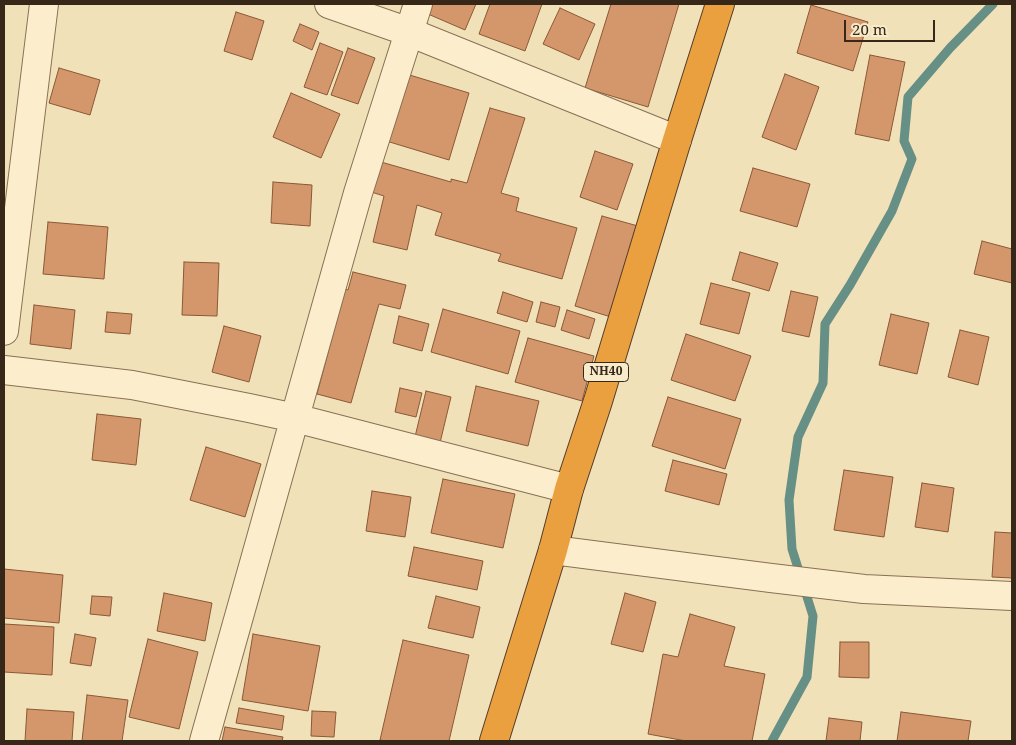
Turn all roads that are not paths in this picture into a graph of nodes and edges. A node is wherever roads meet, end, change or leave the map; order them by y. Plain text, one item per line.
1 (44, 4) edge
2 (329, 4) edge
3 (418, 4) edge
4 (720, 4) edge
5 (409, 32) junction
6 (677, 140) junction
7 (4, 331) edge
8 (4, 370) edge
9 (295, 418) junction
10 (569, 489) junction
11 (553, 550) junction
12 (1012, 596) edge
13 (204, 741) edge
14 (494, 741) edge

1 - 7 street
2 - 5 street
3 - 5 street
4 - 6 highway, NH40
5 - 6 street
5 - 9 street
6 - 10 highway, NH40
8 - 9 street
9 - 10 street
9 - 13 street
10 - 11 highway, NH40
11 - 12 street
11 - 14 highway, NH40

